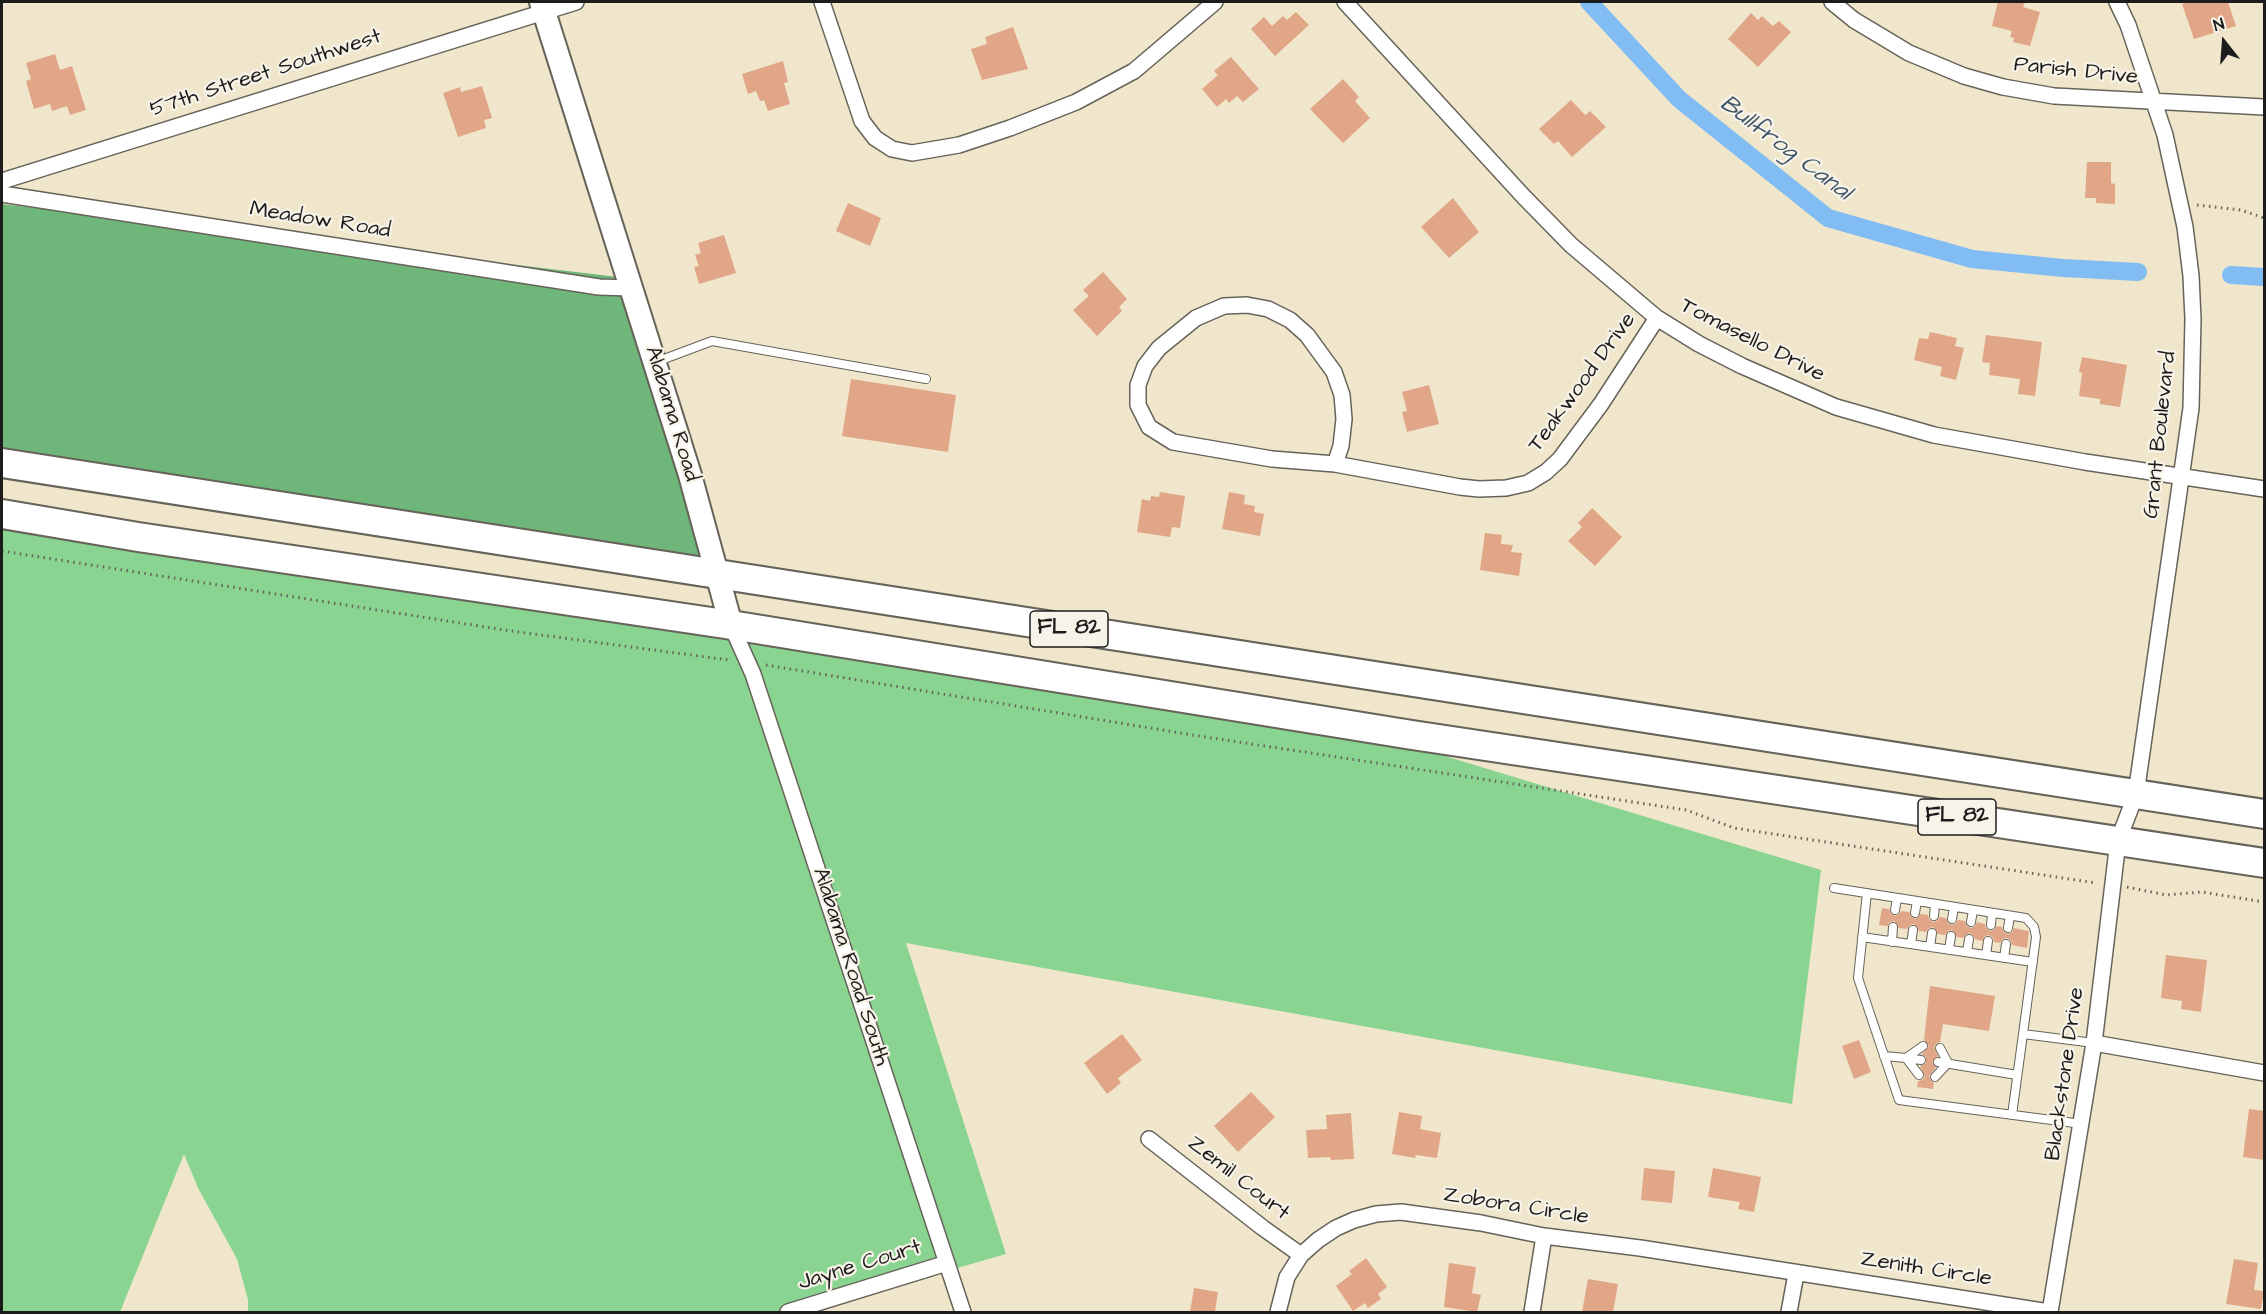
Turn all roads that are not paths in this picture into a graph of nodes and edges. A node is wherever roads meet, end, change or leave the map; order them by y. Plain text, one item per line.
1 (576, 2) edge
2 (822, 2) edge
3 (1215, 2) edge
4 (1345, 2) edge
5 (1832, 2) edge
6 (2117, 2) edge
7 (542, 6) edge
8 (2155, 103) junction
9 (2265, 107) edge
10 (2, 181) edge
11 (2, 194) edge
12 (632, 288) junction
13 (1657, 318) junction
14 (655, 362) junction
15 (926, 379) dead end
16 (2, 463) edge
17 (1335, 464) junction
18 (2182, 476) junction
19 (2265, 489) edge
20 (2, 514) edge
21 (717, 574) junction
22 (731, 625) junction
23 (2136, 794) junction
24 (2265, 814) edge
25 (2118, 841) junction
26 (2265, 863) edge
27 (1834, 888) dead end
28 (1867, 894) junction
29 (1897, 898) junction
30 (1917, 901) junction
31 (1935, 904) junction
32 (1954, 907) junction
33 (1895, 910) dead end
34 (1973, 910) junction
35 (1915, 913) dead end
36 (1992, 913) junction
37 (1934, 916) dead end
38 (2010, 916) junction
39 (1952, 919) dead end
40 (1971, 922) dead end
41 (1990, 925) dead end
42 (1893, 927) dead end
43 (2008, 928) dead end
44 (1913, 930) dead end
45 (1932, 933) dead end
46 (1951, 936) dead end
47 (1862, 937) junction
48 (1969, 939) dead end
49 (1988, 941) dead end
50 (1892, 942) junction
51 (1911, 944) junction
52 (2006, 944) dead end
53 (1930, 947) junction
54 (1949, 950) junction
55 (1968, 952) junction
56 (1986, 955) junction
57 (2004, 958) junction
58 (2033, 962) junction
59 (2023, 1034) junction
60 (2094, 1043) junction
61 (1923, 1046) dead end
62 (1940, 1048) dead end
63 (1884, 1056) junction
64 (1906, 1058) junction
65 (1921, 1060) dead end
66 (1938, 1062) dead end
67 (1948, 1063) junction
68 (2265, 1072) edge
69 (1919, 1075) dead end
70 (2018, 1075) junction
71 (1935, 1077) dead end
72 (2012, 1115) junction
73 (2082, 1124) junction
74 (1149, 1139) dead end
75 (1544, 1236) junction
76 (1301, 1255) junction
77 (947, 1263) junction
78 (1796, 1274) junction
79 (788, 1312) edge
80 (963, 1312) edge
81 (1278, 1312) edge
82 (1532, 1312) edge
83 (1789, 1312) edge
84 (2049, 1312) edge

1 - 7 street, 57th Street Southwest
2 - 3 street
4 - 13 street, Tomasello Drive
5 - 8 street, Parish Drive
6 - 8 street, Grant Boulevard
7 - 10 street, 57th Street Southwest
7 - 12 street, Alabama Road
8 - 9 street, Parish Drive
8 - 18 street, Grant Boulevard
11 - 12 street, Meadow Road
12 - 14 street, Alabama Road
13 - 17 street, Teakwood Drive
13 - 18 street, Tomasello Drive
14 - 15 lane
14 - 21 street, Alabama Road
16 - 21 highway, FL 82
17 - 17 street
18 - 19 street, Tomasello Drive
18 - 23 street, Grant Boulevard
20 - 22 highway, FL 82
21 - 22 street, Alabama Road
21 - 23 highway, FL 82
22 - 25 highway, FL 82
22 - 77 street, Alabama Road South
23 - 24 highway, FL 82
23 - 25 street, Grant Boulevard
25 - 26 highway, FL 82
25 - 60 street, Blackstone Drive
27 - 28 lane
28 - 29 lane
28 - 47 lane
29 - 30 lane
29 - 33 lane
30 - 31 lane
30 - 35 lane
31 - 32 lane
31 - 37 lane
32 - 34 lane
32 - 39 lane
34 - 36 lane
34 - 40 lane
36 - 38 lane
36 - 41 lane
38 - 43 lane
38 - 58 lane
42 - 50 lane
44 - 51 lane
45 - 53 lane
46 - 54 lane
47 - 50 lane
47 - 63 lane
48 - 55 lane
49 - 56 lane
50 - 51 lane
51 - 53 lane
52 - 57 lane
53 - 54 lane
54 - 55 lane
55 - 56 lane
56 - 57 lane
57 - 58 lane
58 - 59 lane
59 - 60 lane
59 - 70 lane
60 - 68 street
60 - 73 street, Blackstone Drive
61 - 64 lane
62 - 67 lane
63 - 64 lane
63 - 72 lane
64 - 65 lane
64 - 69 lane
66 - 67 lane
67 - 70 lane
67 - 71 lane
70 - 72 lane
72 - 73 lane
73 - 84 street, Blackstone Drive
74 - 76 street, Zemil Court
75 - 76 street, Zobora Circle
75 - 78 street, Zobora Circle
75 - 82 street
76 - 81 street, Zobora Circle
77 - 79 street, Jayne Court
77 - 80 street, Alabama Road South
78 - 83 street
78 - 84 street, Zenith Circle

